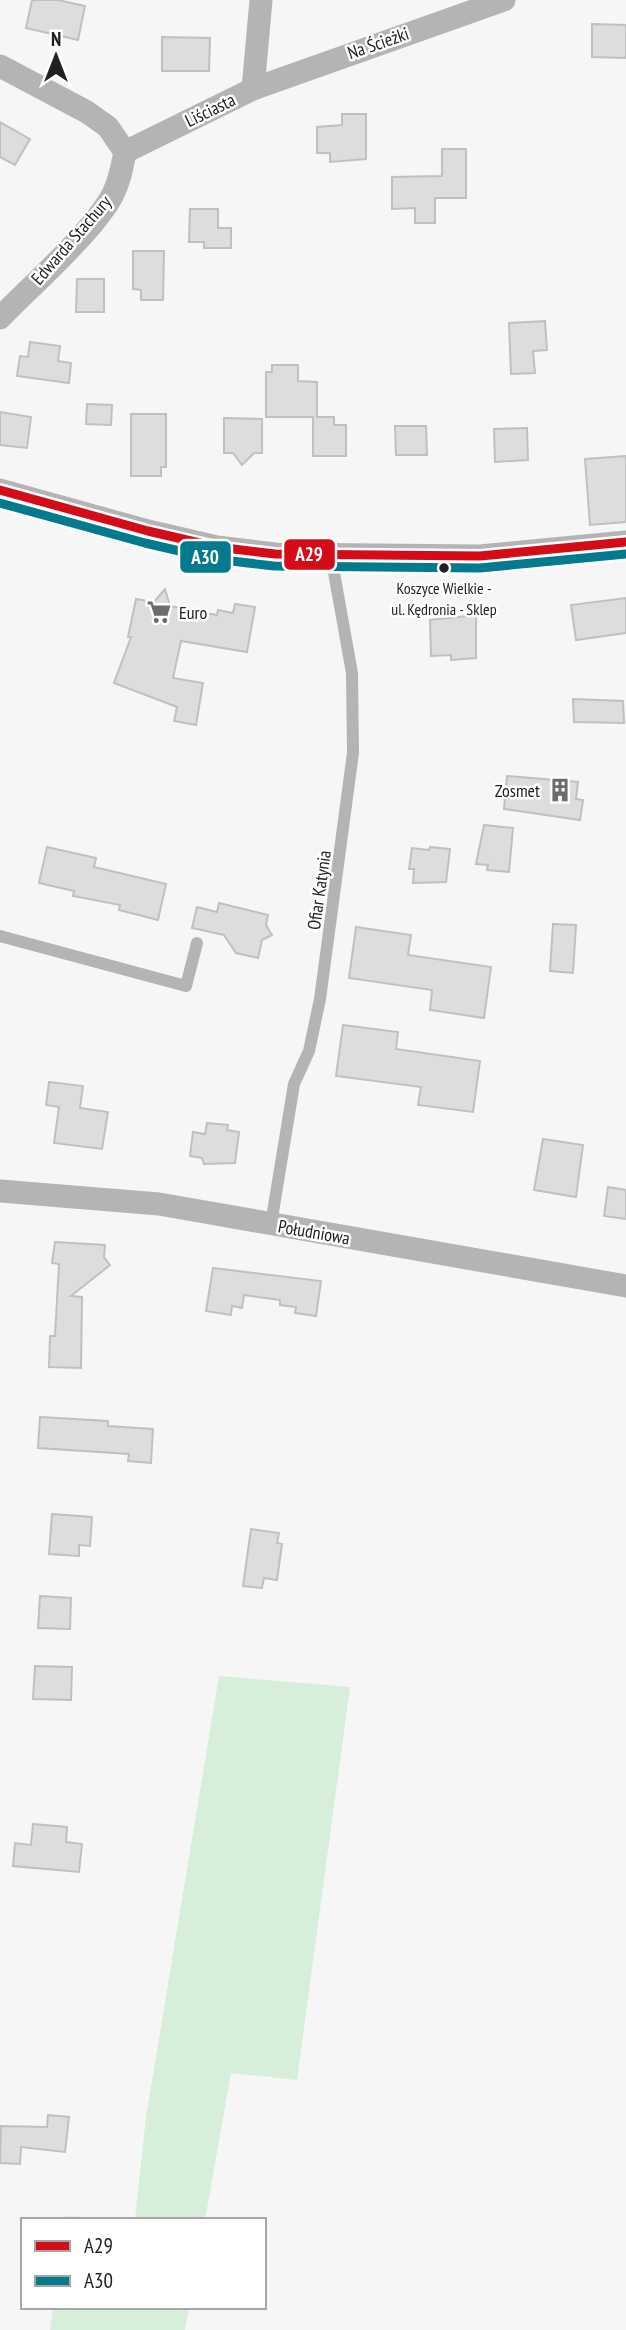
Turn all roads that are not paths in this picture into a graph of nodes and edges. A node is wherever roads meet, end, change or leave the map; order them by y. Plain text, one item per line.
1 (261, 0) edge
2 (504, 0) edge
3 (0, 66) edge
4 (253, 89) junction
5 (125, 152) junction
6 (0, 318) edge
7 (0, 490) edge
8 (626, 542) edge
9 (331, 556) junction
10 (0, 936) edge
11 (197, 943) dead end
12 (0, 1191) edge
13 (271, 1224) junction
14 (626, 1286) edge

1 - 4 street, Liściasta
2 - 4 street, Na Ścieżki
3 - 5 street
4 - 5 street, Liściasta
5 - 6 street, Edwarda Stachury
7 - 9 street
8 - 9 street
9 - 13 lane, Ofiar Katynia
10 - 11 lane
12 - 13 street, Południowa
13 - 14 street, Południowa

